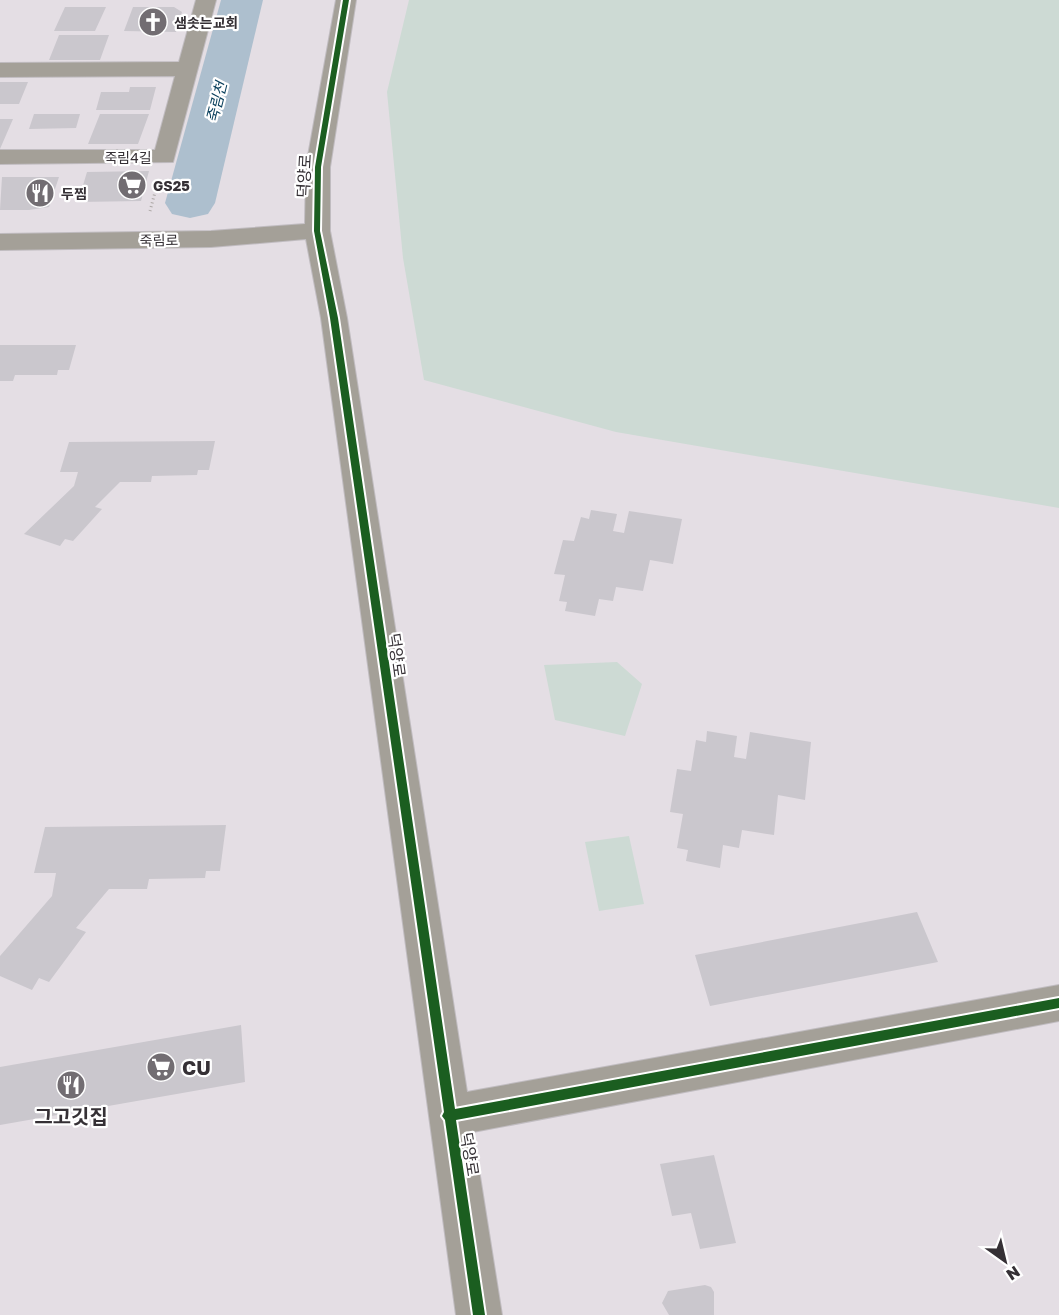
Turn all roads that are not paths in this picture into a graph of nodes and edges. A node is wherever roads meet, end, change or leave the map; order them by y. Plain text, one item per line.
1 (206, 0) edge
2 (346, 0) edge
3 (188, 69) junction
4 (0, 70) edge
5 (0, 157) edge
6 (317, 231) junction
7 (0, 243) edge
8 (1059, 1003) edge
9 (448, 1116) junction
10 (479, 1315) edge

1 - 3 street, 죽림4길
2 - 6 street, 덕양로
3 - 4 street
3 - 5 street, 죽림4길
6 - 7 street, 죽림로
6 - 9 street, 덕양로
8 - 9 street
9 - 10 street, 덕양로

